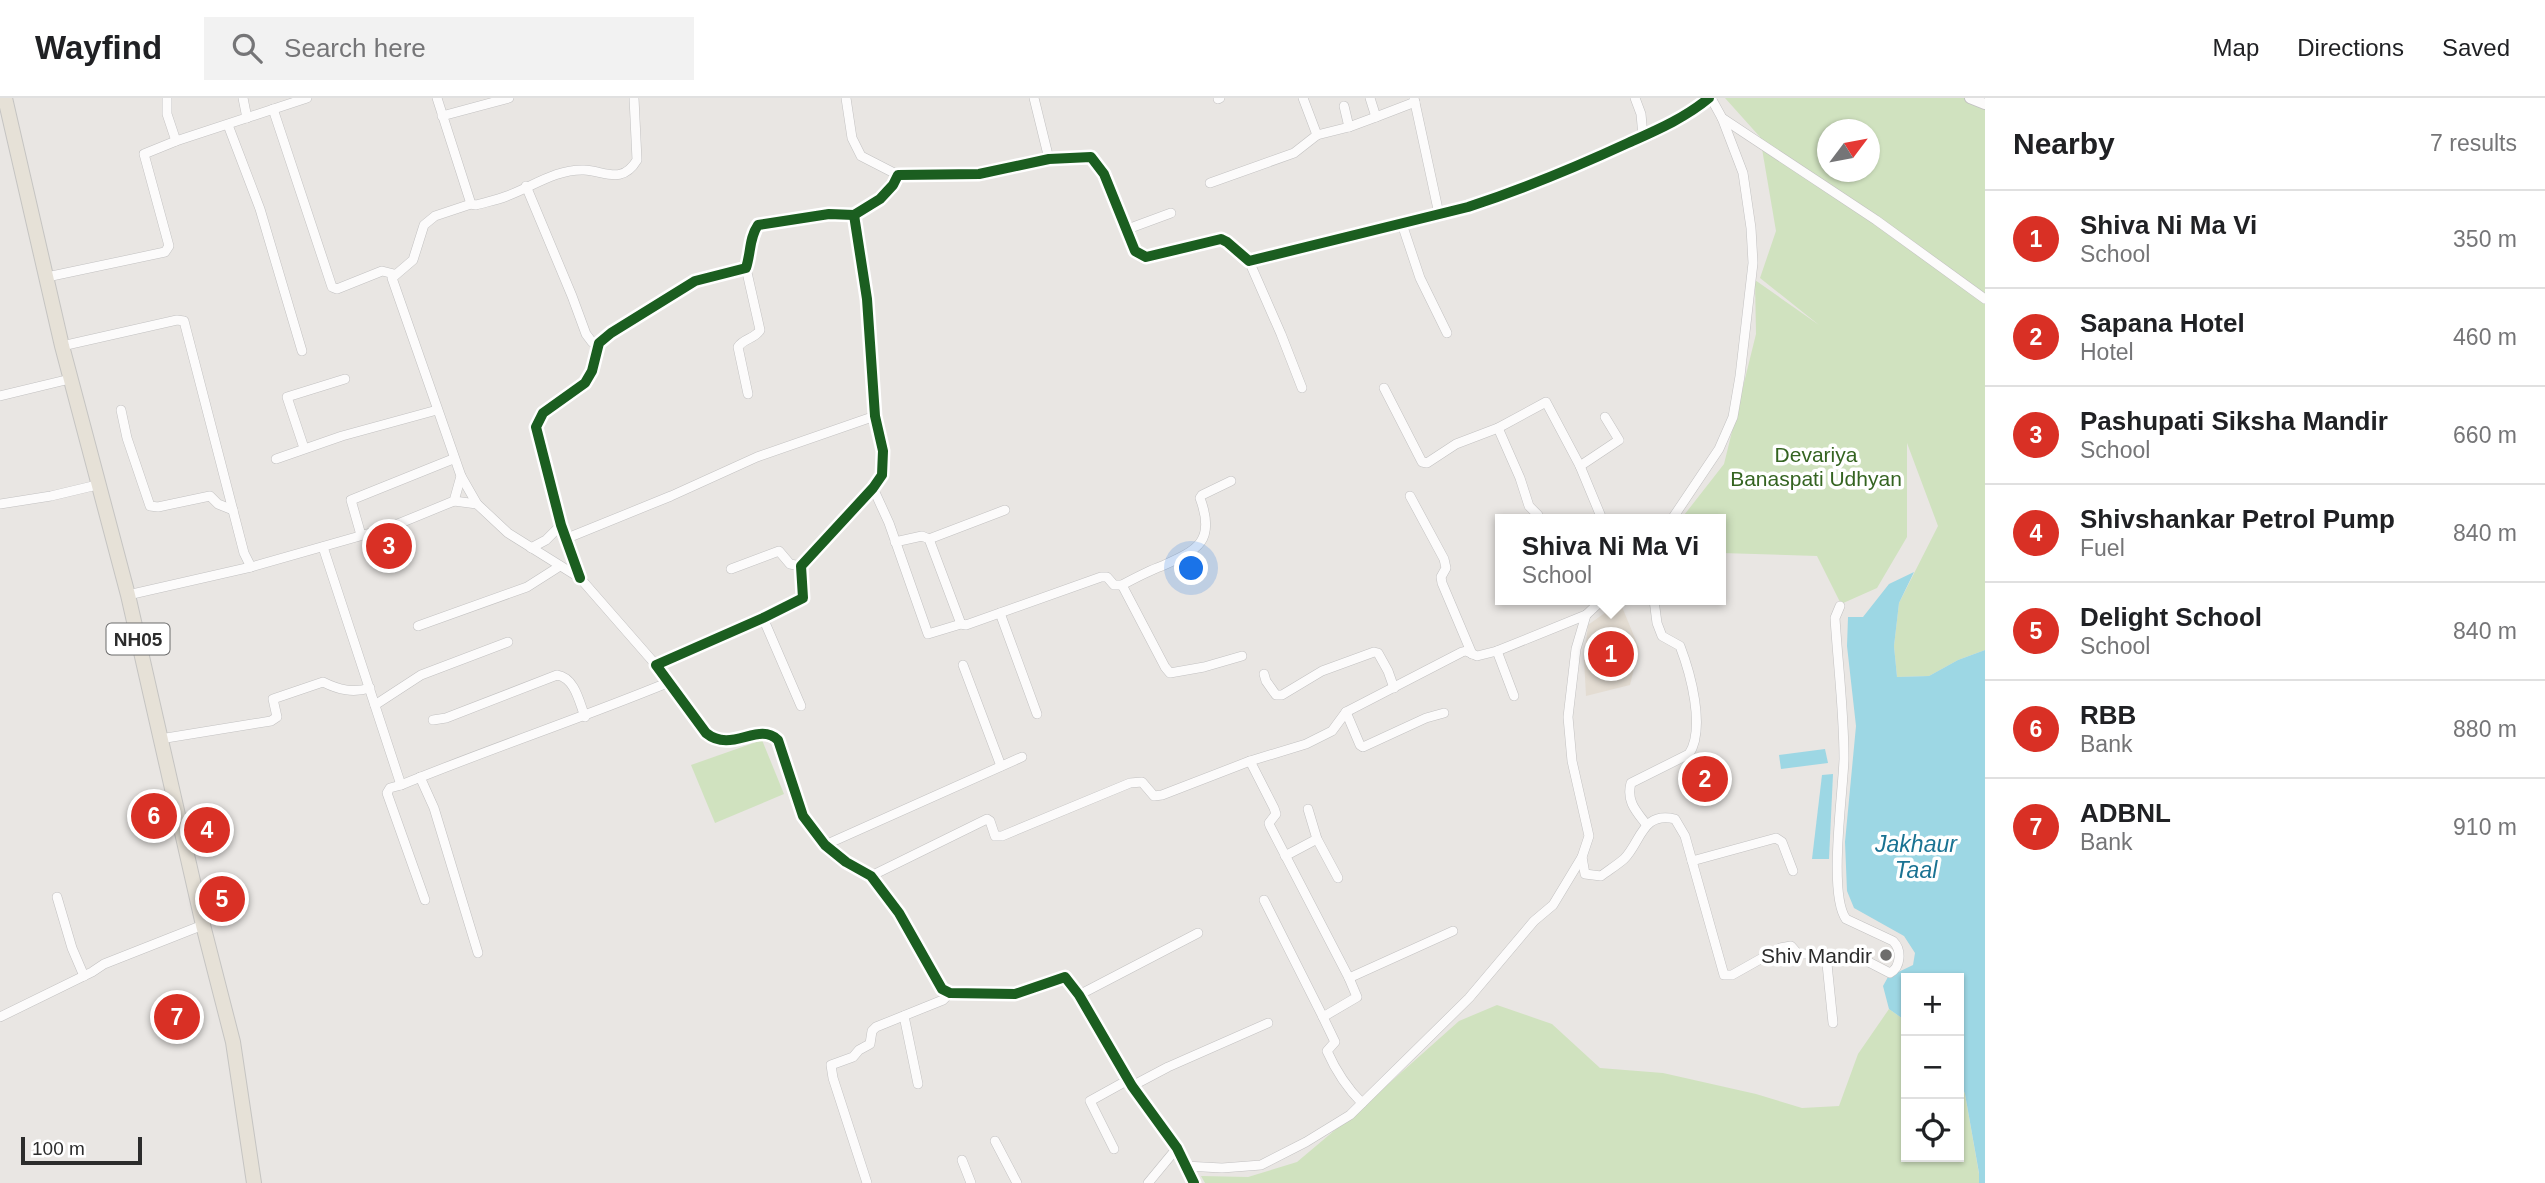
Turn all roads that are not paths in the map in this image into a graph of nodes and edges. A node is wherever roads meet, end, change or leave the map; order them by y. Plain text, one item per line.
1 (5, 98) edge
2 (167, 98) edge
3 (243, 98) edge
4 (307, 98) edge
5 (436, 98) edge
6 (509, 98) edge
7 (634, 98) edge
8 (846, 98) edge
9 (1034, 98) edge
10 (1303, 98) edge
11 (1370, 98) edge
12 (1635, 98) edge
13 (1710, 98) edge
14 (1970, 98) edge
15 (1414, 100) edge
16 (1985, 104) edge
17 (1344, 106) dead end
18 (273, 108) junction
19 (442, 116) junction
20 (1376, 117) junction
21 (247, 118) junction
22 (1722, 118) junction
23 (228, 125) junction
24 (1349, 127) junction
25 (1317, 135) junction
26 (1643, 136) junction
27 (176, 141) junction
28 (1049, 159) junction
29 (898, 175) junction
30 (1210, 184) dead end
31 (526, 186) junction
32 (471, 204) junction
33 (1171, 213) dead end
34 (1439, 214) junction
35 (854, 215) junction
36 (1402, 224) junction
37 (1125, 230) junction
38 (1249, 261) junction
39 (746, 268) junction
40 (394, 274) junction
41 (47, 277) junction
42 (1985, 299) edge
43 (1447, 333) dead end
44 (598, 343) junction
45 (62, 346) junction
46 (302, 351) dead end
47 (70, 379) junction
48 (345, 379) dead end
49 (1302, 388) dead end
50 (1384, 388) dead end
51 (748, 394) dead end
52 (0, 396) edge
53 (121, 410) dead end
54 (437, 410) junction
55 (875, 416) junction
56 (1605, 417) dead end
57 (1498, 428) junction
58 (304, 448) junction
59 (276, 459) dead end
60 (453, 459) junction
61 (1580, 466) junction
62 (461, 476) junction
63 (1231, 481) dead end
64 (97, 485) junction
65 (873, 488) junction
66 (1410, 496) dead end
67 (454, 501) junction
68 (477, 503) junction
69 (0, 504) edge
70 (233, 510) junction
71 (1005, 510) dead end
72 (1537, 514) edge
73 (1600, 514) edge
74 (1675, 514) edge
75 (561, 525) junction
76 (361, 535) junction
77 (565, 539) junction
78 (929, 539) junction
79 (895, 542) junction
80 (323, 547) junction
81 (531, 548) junction
82 (560, 566) junction
83 (801, 566) junction
84 (251, 567) junction
85 (731, 569) dead end
86 (580, 578) junction
87 (1122, 585) junction
88 (128, 595) junction
89 (1597, 605) edge
90 (1655, 605) edge
91 (1840, 606) dead end
92 (1000, 613) junction
93 (1586, 615) junction
94 (764, 618) junction
95 (961, 624) junction
96 (418, 626) dead end
97 (508, 642) dead end
98 (1497, 651) junction
99 (1472, 654) junction
100 (1242, 656) dead end
101 (656, 665) junction
102 (963, 665) dead end
103 (1264, 674) dead end
104 (667, 683) junction
105 (370, 688) junction
106 (1394, 688) junction
107 (1514, 696) dead end
108 (375, 705) junction
109 (801, 706) dead end
110 (1346, 712) junction
111 (1444, 713) dead end
112 (1037, 714) dead end
113 (585, 717) junction
114 (433, 720) dead end
115 (160, 739) junction
116 (1021, 757) dead end
117 (1250, 761) junction
118 (1001, 766) junction
119 (420, 777) junction
120 (401, 785) junction
121 (1308, 809) dead end
122 (1646, 824) junction
123 (1317, 839) junction
124 (825, 845) junction
125 (1285, 856) junction
126 (1582, 857) junction
127 (1692, 861) junction
128 (1793, 871) dead end
129 (871, 876) junction
130 (1338, 878) dead end
131 (57, 897) dead end
132 (425, 900) dead end
133 (1264, 900) dead end
134 (203, 925) junction
135 (1453, 932) dead end
136 (1198, 933) dead end
137 (478, 953) dead end
138 (1826, 954) junction
139 (84, 976) junction
140 (1349, 978) junction
141 (950, 993) junction
142 (1079, 995) junction
143 (904, 1016) junction
144 (0, 1017) edge
145 (1323, 1017) junction
146 (1268, 1023) dead end
147 (1833, 1023) dead end
148 (1130, 1083) junction
149 (918, 1084) dead end
150 (1362, 1103) junction
151 (995, 1140) dead end
152 (1177, 1148) junction
153 (1114, 1149) dead end
154 (961, 1160) dead end
155 (1185, 1166) junction
156 (254, 1183) edge
157 (867, 1183) edge
158 (971, 1183) edge
159 (1017, 1183) edge
160 (1148, 1183) edge
161 (1194, 1183) edge

1 - 41 main road, NH05
2 - 27 street
3 - 21 street
4 - 18 street
5 - 19 street
6 - 19 street
7 - 31 street
8 - 29 street
9 - 28 street
10 - 25 street
11 - 20 street
12 - 26 street
13 - 22 street
13 - 26 street
14 - 16 street
15 - 20 street
15 - 34 street
17 - 24 street
18 - 21 street
18 - 40 street
19 - 32 street
20 - 24 street
21 - 23 street
22 - 42 street
22 - 74 street
23 - 27 street
23 - 46 street
24 - 25 street
25 - 30 street
26 - 34 street
27 - 41 street
28 - 29 street
28 - 37 street
29 - 35 street
31 - 32 street
31 - 44 street
32 - 40 street
33 - 37 street
34 - 36 street
35 - 39 street
35 - 55 street
36 - 38 street
36 - 43 street
37 - 38 street
38 - 49 street
39 - 44 street
39 - 51 street
40 - 54 street
41 - 45 main road, NH05
44 - 75 street
45 - 47 main road, NH05
45 - 70 street
47 - 52 street
47 - 64 main road, NH05
48 - 58 street
50 - 57 street
53 - 70 street
54 - 58 street
54 - 60 street
55 - 65 street
55 - 77 street
56 - 61 street
57 - 61 street
57 - 72 street
58 - 59 street
60 - 62 street
60 - 76 street
61 - 73 street
62 - 67 street
62 - 68 street
63 - 87 street
64 - 69 street
64 - 88 main road, NH05
65 - 79 street
65 - 83 street
66 - 99 street
67 - 68 street
67 - 76 street
68 - 81 street
70 - 84 street
71 - 78 street
75 - 77 street
75 - 81 street
76 - 80 street
77 - 86 street
78 - 79 street
78 - 95 street
79 - 95 street
80 - 84 street
80 - 105 street
81 - 82 street
82 - 86 street
82 - 96 street
83 - 85 street
83 - 94 street
84 - 88 street
86 - 101 street
87 - 92 street
87 - 100 street
88 - 115 main road, NH05
89 - 93 street
90 - 122 street
91 - 138 street
92 - 95 street
92 - 112 street
93 - 98 street
93 - 126 street
94 - 101 street
94 - 109 street
97 - 108 street
98 - 99 street
98 - 107 street
99 - 106 street
101 - 104 street
102 - 118 street
103 - 106 street
104 - 113 street
104 - 124 street
105 - 108 street
105 - 115 street
106 - 110 street
108 - 120 street
110 - 111 street
110 - 117 street
113 - 114 street
113 - 119 street
115 - 134 main road, NH05
116 - 118 street
117 - 125 street
117 - 129 street
118 - 124 street
119 - 120 street
119 - 137 street
120 - 132 street
121 - 123 street
122 - 126 street
122 - 127 street
123 - 125 street
123 - 130 street
124 - 129 street
125 - 140 street
126 - 150 street
127 - 128 street
127 - 138 street
129 - 141 street
131 - 139 street
133 - 145 street
134 - 139 street
134 - 156 main road, NH05
135 - 140 street
136 - 142 street
138 - 147 street
139 - 144 street
140 - 145 street
141 - 142 street
141 - 143 street
142 - 148 street
143 - 149 street
143 - 157 street
145 - 150 street
146 - 148 street
148 - 152 street
148 - 153 street
150 - 155 street
151 - 159 street
152 - 155 street
152 - 160 street
154 - 158 street
155 - 161 street

